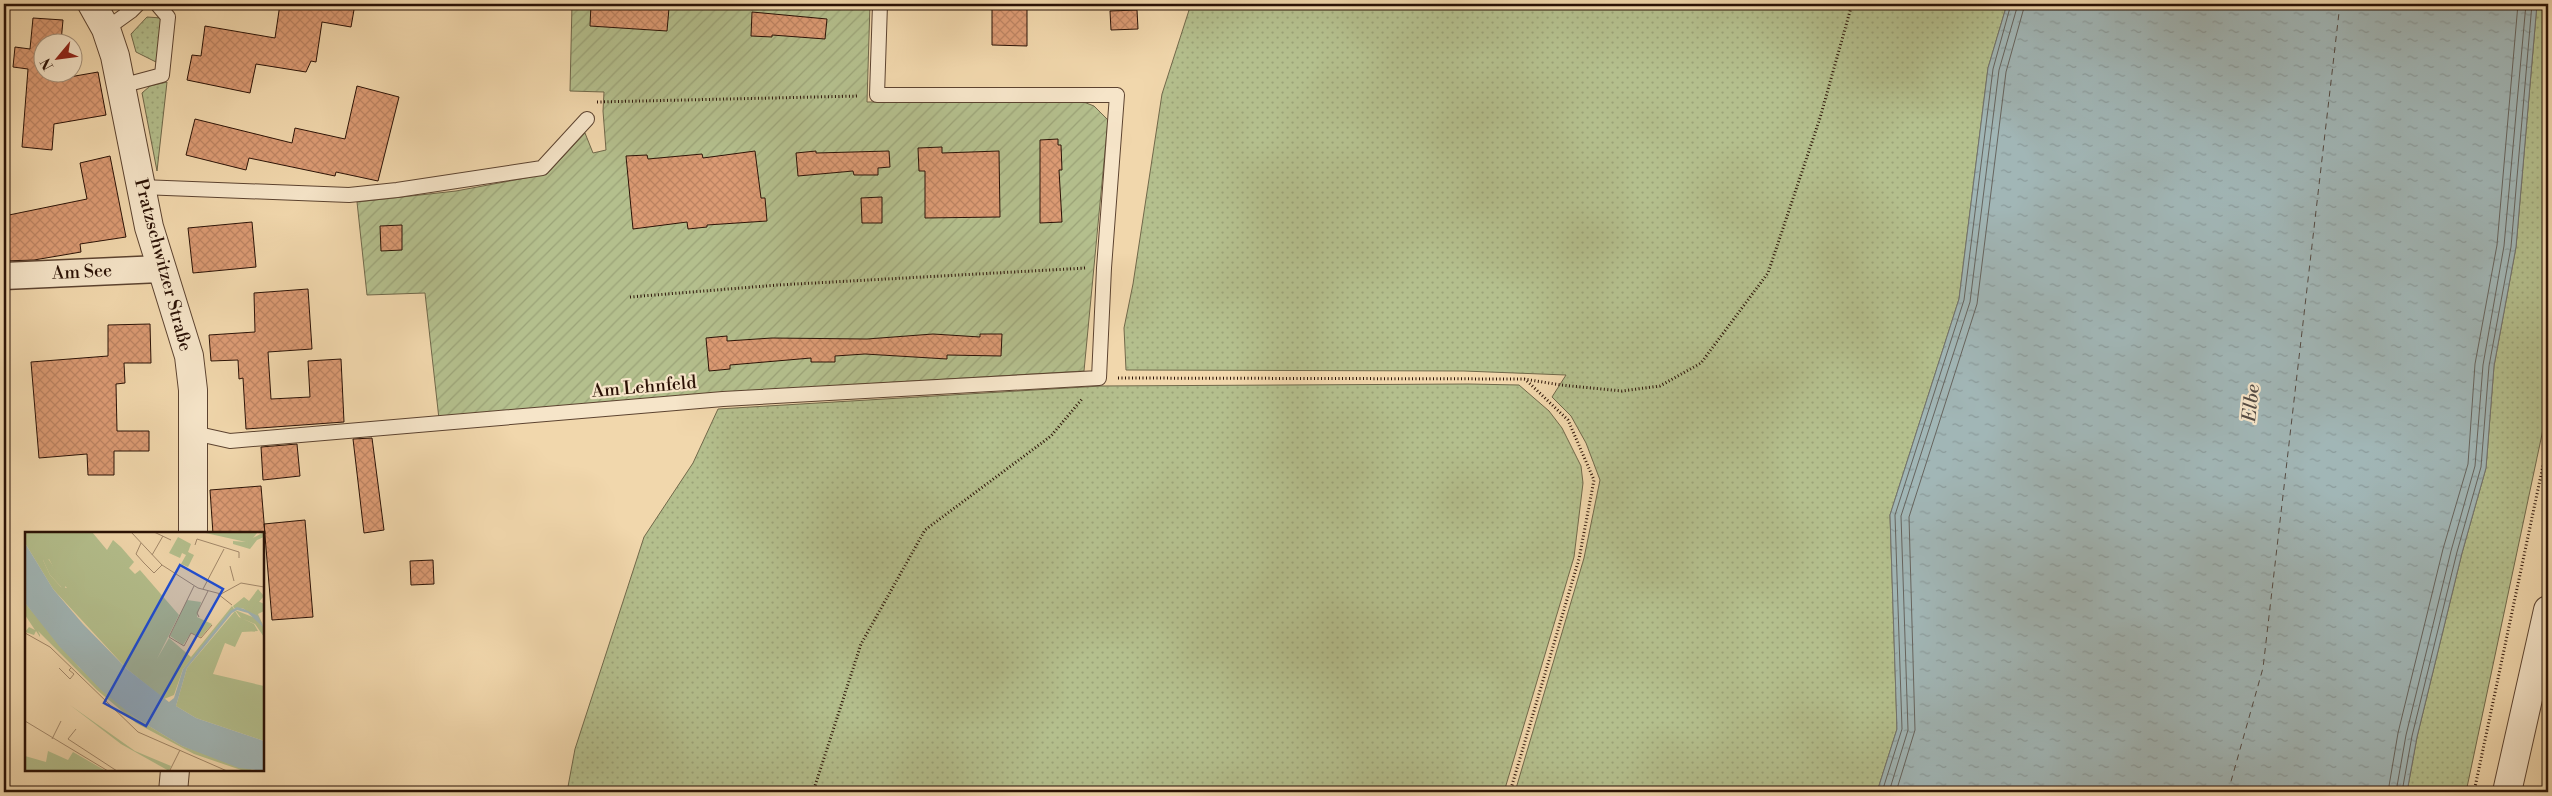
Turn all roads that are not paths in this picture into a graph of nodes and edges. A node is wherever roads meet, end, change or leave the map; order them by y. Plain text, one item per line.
1 (92, 4) edge
2 (138, 4) edge
3 (157, 4) edge
4 (880, 4) edge
5 (106, 29) junction
6 (120, 86) junction
7 (587, 119) road end
8 (141, 187) junction
9 (160, 269) junction
10 (4, 276) edge
11 (194, 434) junction
12 (193, 532) edge
13 (2548, 610) edge
14 (175, 771) edge
15 (174, 792) edge
16 (2507, 792) edge

1 - 5 street, Pratzschwitzer Straße
2 - 5 lane
3 - 6 lane
4 - 11 lane, Am Lehnfeld
5 - 6 street, Pratzschwitzer Straße
6 - 8 street, Pratzschwitzer Straße
7 - 8 lane
8 - 9 street, Pratzschwitzer Straße
9 - 10 street, Am See
9 - 11 street, Pratzschwitzer Straße
11 - 12 street, Pratzschwitzer Straße
13 - 16 street
14 - 15 street

